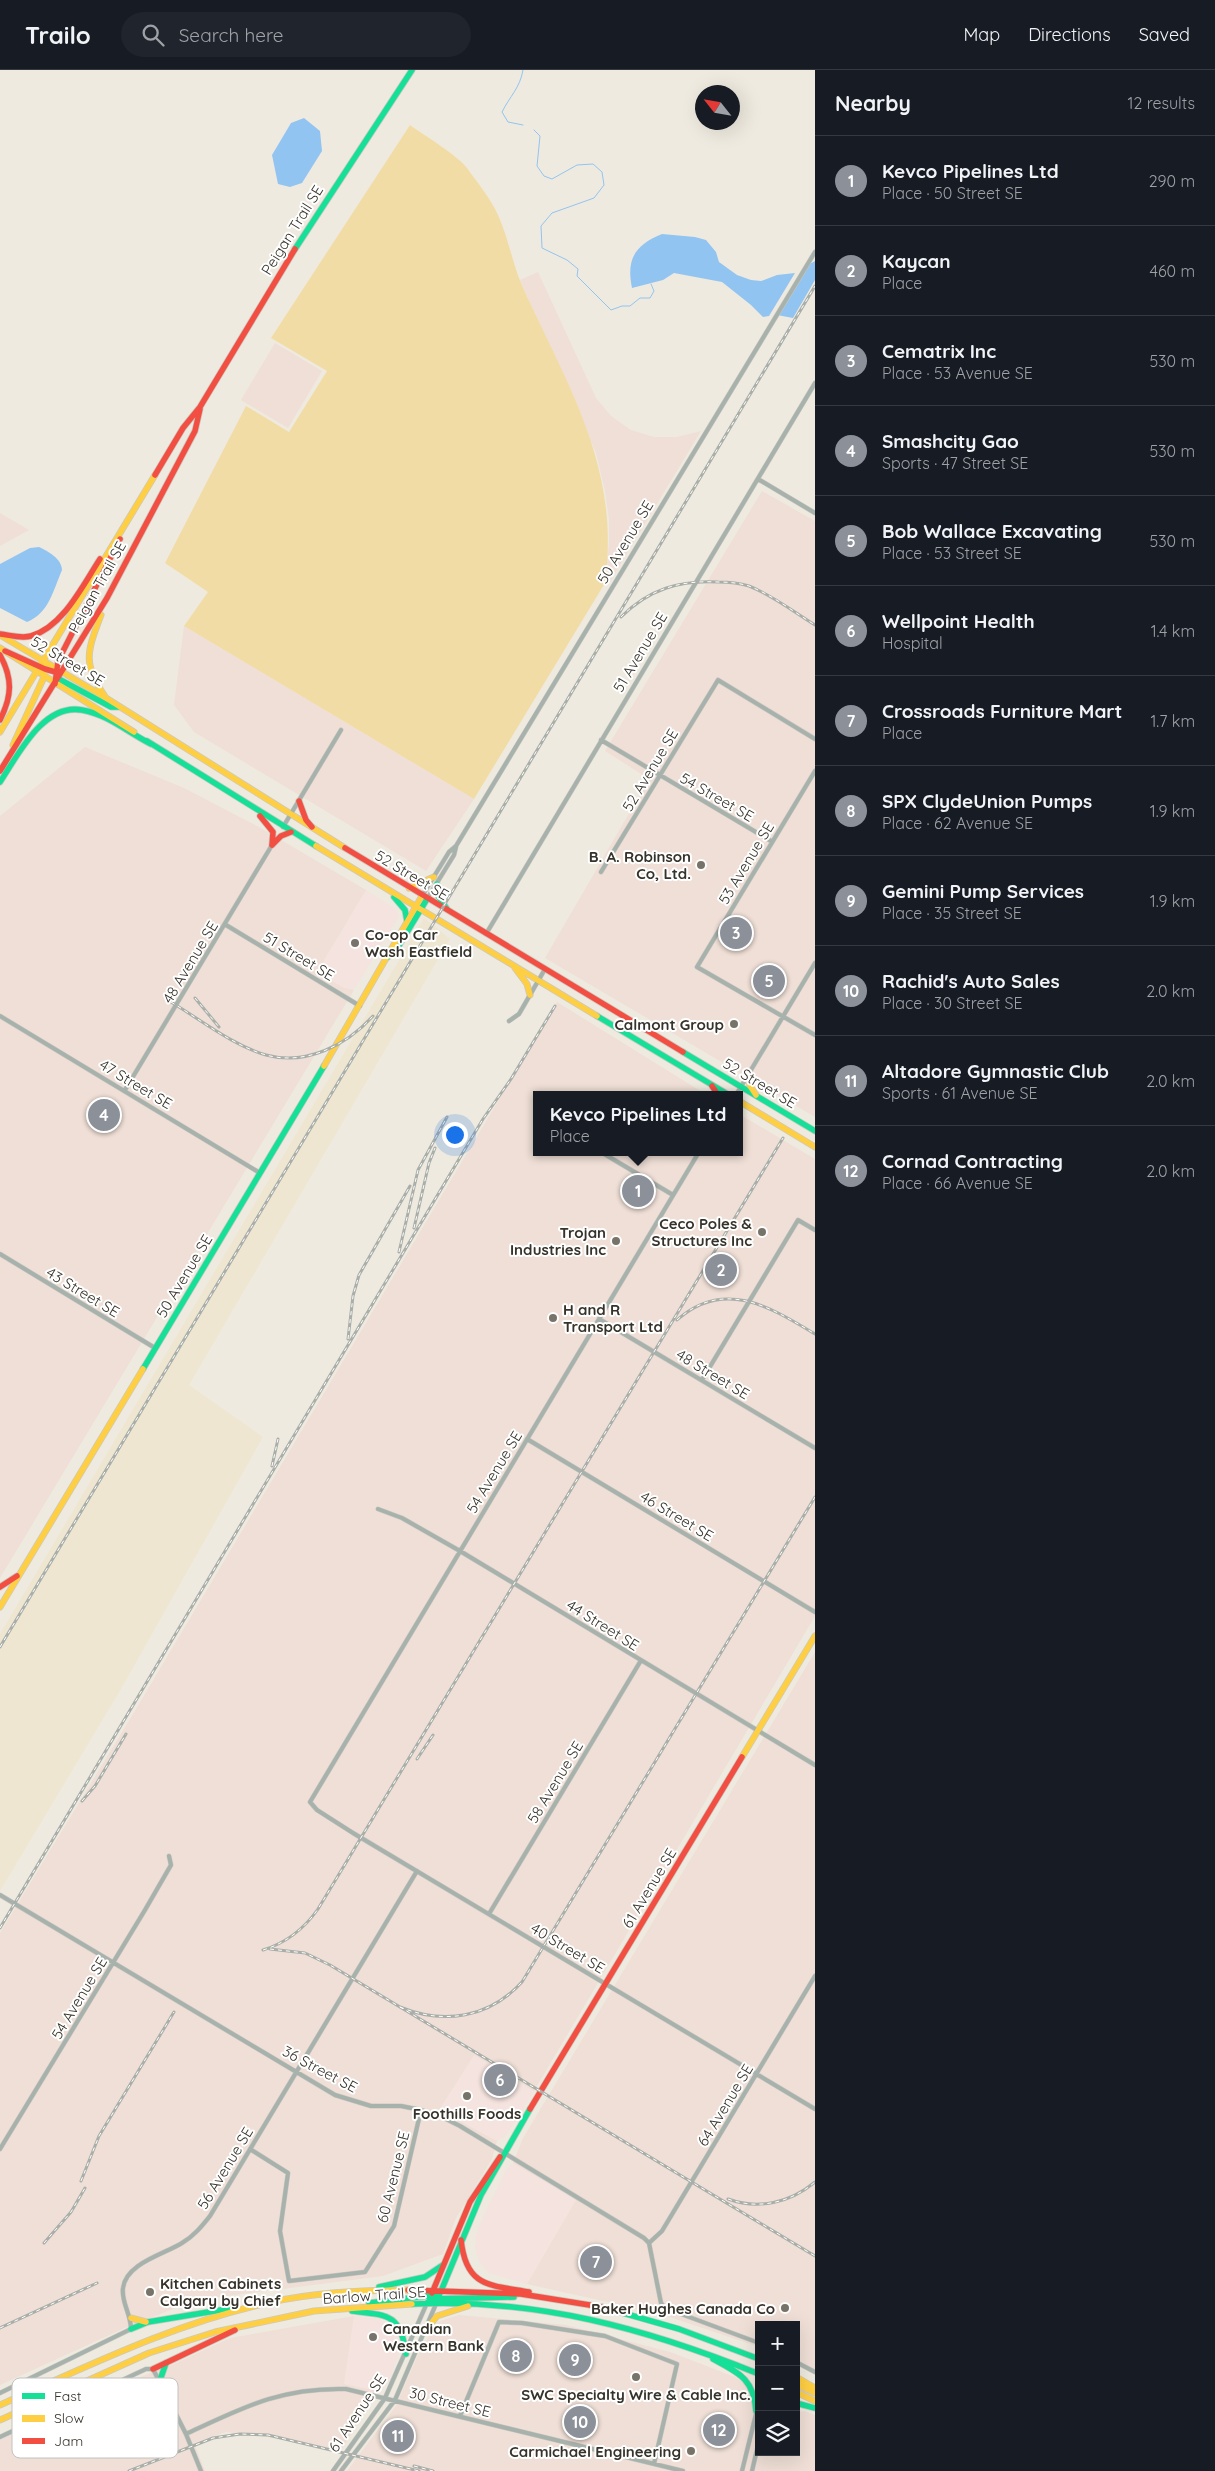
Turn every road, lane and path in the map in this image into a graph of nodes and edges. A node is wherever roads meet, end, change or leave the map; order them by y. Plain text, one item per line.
1 (412, 70) edge
2 (815, 252) edge
3 (815, 384) edge
4 (200, 408) junction
5 (758, 479) junction
6 (815, 513) edge
7 (123, 531) junction
8 (112, 547) junction
9 (107, 598) junction
10 (0, 634) edge
11 (3, 649) edge
12 (0, 656) edge
13 (44, 669) junction
14 (37, 673) junction
15 (63, 673) junction
16 (56, 676) junction
17 (106, 698) junction
18 (118, 707) junction
19 (0, 720) edge
20 (341, 730) dead end
21 (0, 732) edge
22 (601, 740) junction
23 (815, 740) edge
24 (151, 744) junction
25 (11, 753) junction
26 (0, 771) edge
27 (815, 771) edge
28 (659, 776) junction
29 (0, 782) edge
30 (299, 801) junction
31 (256, 811) junction
32 (290, 816) junction
33 (283, 828) junction
34 (291, 832) junction
35 (316, 832) junction
36 (771, 841) junction
37 (272, 845) junction
38 (456, 846) junction
39 (601, 872) dead end
40 (434, 876) junction
41 (437, 884) junction
42 (408, 888) junction
43 (391, 893) junction
44 (425, 898) junction
45 (418, 909) junction
46 (450, 912) junction
47 (407, 922) junction
48 (226, 925) junction
49 (486, 934) junction
50 (388, 957) junction
51 (815, 963) edge
52 (513, 966) junction
53 (545, 969) junction
54 (538, 980) junction
55 (530, 995) junction
56 (360, 1006) junction
57 (0, 1016) edge
58 (783, 1016) junction
59 (510, 1021) dead end
60 (815, 1035) edge
61 (748, 1075) junction
62 (711, 1084) junction
63 (741, 1087) junction
64 (125, 1090) junction
65 (715, 1091) edge
66 (722, 1091) edge
67 (738, 1091) edge
68 (757, 1097) junction
69 (743, 1103) edge
70 (815, 1131) edge
71 (815, 1147) edge
72 (607, 1156) edge
73 (697, 1156) edge
74 (260, 1173) junction
75 (673, 1195) junction
76 (815, 1230) edge
77 (0, 1254) edge
78 (599, 1319) junction
79 (155, 1348) junction
80 (702, 1380) junction
81 (527, 1439) junction
82 (815, 1448) edge
83 (378, 1509) dead end
84 (460, 1551) junction
85 (19, 1575) junction
86 (0, 1587) edge
87 (2, 1600) edge
88 (815, 1612) edge
89 (815, 1636) edge
90 (640, 1662) junction
91 (759, 1731) junction
92 (815, 1765) edge
93 (311, 1805) joint
94 (169, 1856) dead end
95 (418, 1871) junction
96 (0, 1895) edge
97 (489, 1914) junction
98 (114, 1961) junction
99 (815, 1976) edge
100 (606, 1984) junction
101 (296, 2072) junction
102 (757, 2074) junction
103 (815, 2109) edge
104 (421, 2110) junction
105 (0, 2149) edge
106 (250, 2149) junction
107 (503, 2153) junction
108 (461, 2240) junction
109 (649, 2243) junction
110 (443, 2265) junction
111 (361, 2290) junction
112 (442, 2290) junction
113 (432, 2293) junction
114 (521, 2294) junction
115 (539, 2296) junction
116 (437, 2301) junction
117 (427, 2303) junction
118 (480, 2303) junction
119 (257, 2305) junction
120 (366, 2306) junction
121 (348, 2310) junction
122 (131, 2318) junction
123 (148, 2322) junction
124 (245, 2326) junction
125 (131, 2329) junction
126 (424, 2332) junction
127 (755, 2342) edge
128 (694, 2348) junction
129 (406, 2354) junction
130 (755, 2358) edge
131 (167, 2362) junction
132 (800, 2364) edge
133 (153, 2369) junction
134 (755, 2372) edge
135 (815, 2372) edge
136 (31, 2378) edge
137 (60, 2378) edge
138 (93, 2378) edge
139 (129, 2378) edge
140 (157, 2378) edge
141 (160, 2378) edge
142 (800, 2379) edge
143 (800, 2386) edge
144 (12, 2387) edge
145 (815, 2388) edge
146 (0, 2393) edge
147 (815, 2393) edge
148 (755, 2394) edge
149 (800, 2394) edge
150 (385, 2398) junction
151 (12, 2400) edge
152 (395, 2400) junction
153 (815, 2401) edge
154 (800, 2404) edge
155 (0, 2405) edge
156 (815, 2408) edge
157 (757, 2411) edge
158 (12, 2415) edge
159 (460, 2416) junction
160 (178, 2419) edge
161 (0, 2420) edge
162 (12, 2431) edge
163 (186, 2434) junction
164 (0, 2437) edge
165 (756, 2456) edge
166 (654, 2464) junction
167 (201, 2471) edge
168 (333, 2471) edge
169 (341, 2471) edge
170 (683, 2471) edge
171 (742, 2471) edge
172 (752, 2471) edge

1 - 4 main road, Peigan Trail SE
2 - 38 street, 50 Avenue SE
3 - 5 street, 51 Avenue SE
4 - 7 main road, Peigan Trail SE
4 - 9 main road, Peigan Trail SE
5 - 6 street
5 - 22 street, 51 Avenue SE
7 - 8 main road, Peigan Trail SE
7 - 16 main road
8 - 10 main road
8 - 13 main road, Peigan Trail SE
9 - 15 main road, Peigan Trail SE
9 - 17 main road
10 - 13 main road, 52 Street SE
11 - 13 main road
11 - 14 main road, 52 Street SE
12 - 19 main road
13 - 14 main road, Peigan Trail SE
13 - 16 main road, 52 Street SE
13 - 16 main road
13 - 25 main road
14 - 21 main road, Peigan Trail SE
15 - 16 main road, 52 Street SE
15 - 17 main road, 52 Street SE
16 - 18 main road
16 - 24 main road, 52 Street SE
16 - 25 main road
17 - 18 main road, 52 Street SE
18 - 32 main road, 52 Street SE
20 - 30 street
22 - 28 street, 54 Street SE
22 - 49 street, 51 Avenue SE
23 - 28 street, 52 Avenue SE
24 - 29 main road
24 - 31 main road, 52 Street SE
25 - 26 main road
27 - 36 street, 53 Avenue SE
28 - 36 street, 54 Street SE
28 - 39 street, 52 Avenue SE
30 - 32 street
30 - 35 main road
31 - 33 main road, 52 Street SE
31 - 37 main road
32 - 33 street
32 - 35 main road, 52 Street SE
33 - 34 main road, 52 Street SE
34 - 37 main road
34 - 43 main road, 52 Street SE
35 - 42 main road, 52 Street SE
36 - 58 street, 53 Avenue SE
37 - 48 street, 48 Avenue SE
38 - 40 street, 50 Avenue SE
38 - 41 street, 50 Avenue SE
40 - 42 main road
40 - 44 street, 50 Avenue SE
41 - 44 street, 50 Avenue SE
41 - 46 main road
42 - 44 main road, 52 Street SE
43 - 45 main road, 52 Street SE
43 - 47 main road
44 - 45 main road, 50 Avenue SE
44 - 46 main road, 52 Street SE
45 - 47 main road, 50 Avenue SE
45 - 50 main road, 50 Avenue SE
45 - 52 main road, 52 Street SE
46 - 49 main road, 52 Street SE
47 - 50 main road, 50 Avenue SE
48 - 56 street, 51 Street SE
48 - 64 street, 48 Avenue SE
49 - 53 main road, 52 Street SE
50 - 56 main road, 50 Avenue SE
51 - 58 street
52 - 54 main road, 52 Street SE
52 - 55 main road
53 - 54 street
53 - 63 main road, 52 Street SE
54 - 55 street
54 - 62 main road, 52 Street SE
55 - 59 street
56 - 74 main road, 50 Avenue SE
57 - 64 street, 47 Street SE
58 - 60 street
58 - 61 street
61 - 63 street
61 - 68 main road
62 - 65 main road
62 - 66 main road, 52 Street SE
63 - 67 street
63 - 68 main road, 52 Street SE
64 - 74 street, 47 Street SE
68 - 70 main road, 52 Street SE
69 - 71 main road, 52 Street SE
72 - 75 street
73 - 75 street, 54 Avenue SE
74 - 79 main road, 50 Avenue SE
75 - 78 street, 54 Avenue SE
76 - 80 street
77 - 79 street, 43 Street SE
78 - 80 street, 48 Street SE
78 - 81 street, 54 Avenue SE
79 - 85 main road, 50 Avenue SE
80 - 82 street, 48 Street SE
81 - 84 street, 54 Avenue SE
81 - 88 street, 46 Street SE
83 - 84 street, 44 Street SE
84 - 90 street, 44 Street SE
84 - 93 street, 54 Avenue SE
85 - 86 main road
85 - 87 main road, 50 Avenue SE
89 - 91 main road, 61 Avenue SE
90 - 91 street, 44 Street SE
90 - 97 street, 58 Avenue SE
91 - 92 street, 44 Street SE
91 - 100 main road, 61 Avenue SE
93 - 95 street, 40 Street SE
94 - 98 street, 54 Avenue SE
95 - 97 street, 40 Street SE
95 - 101 street, 56 Avenue SE
96 - 98 street, 36 Street SE
97 - 100 street, 40 Street SE
98 - 101 street, 36 Street SE
98 - 105 street, 54 Avenue SE
99 - 102 street, 64 Avenue SE
100 - 102 street, 40 Street SE
100 - 107 main road, 61 Avenue SE
101 - 104 street, 36 Street SE
101 - 106 street, 56 Avenue SE
102 - 103 street, 40 Street SE
102 - 109 street, 64 Avenue SE
104 - 106 street, 60 Avenue SE
104 - 107 street, 36 Street SE
106 - 122 street, 56 Avenue SE
107 - 108 main road, 61 Avenue SE
107 - 109 street, 36 Street SE
107 - 110 main road, 61 Avenue SE
108 - 112 main road, 61 Avenue SE
108 - 115 main road
109 - 127 street
110 - 111 main road
110 - 113 main road, 61 Avenue SE
111 - 113 main road, Barlow Trail SE
111 - 119 main road, Barlow Trail SE
112 - 113 main road, Barlow Trail SE
112 - 114 main road, Barlow Trail SE
112 - 116 main road, 61 Avenue SE
113 - 117 main road, 61 Avenue SE
113 - 120 main road
114 - 115 main road, Barlow Trail SE
114 - 116 main road
115 - 130 main road, Barlow Trail SE
116 - 117 main road, Barlow Trail SE
116 - 118 main road, Barlow Trail SE
116 - 126 street, 61 Avenue SE
117 - 120 main road, Barlow Trail SE
117 - 129 street, 61 Avenue SE
118 - 126 main road
118 - 128 main road, Barlow Trail SE
119 - 123 main road
119 - 137 main road, Barlow Trail SE
120 - 121 main road, Barlow Trail SE
121 - 124 main road, Barlow Trail SE
121 - 129 main road
122 - 123 main road
122 - 125 street, 56 Avenue SE
123 - 125 main road
124 - 131 main road
124 - 138 main road, Barlow Trail SE
125 - 136 street
126 - 152 street, 61 Avenue SE
128 - 134 main road, Barlow Trail SE
128 - 148 main road
129 - 150 street, 61 Avenue SE
131 - 133 main road
131 - 141 main road
132 - 135 street
133 - 139 street
133 - 140 street
142 - 145 main road
143 - 147 main road
144 - 146 street
149 - 153 main road
150 - 152 street, 30 Street SE
150 - 163 street, 30 Street SE
150 - 168 street, 61 Avenue SE
151 - 155 main road, Barlow Trail SE
152 - 159 street, 30 Street SE
152 - 169 street, 61 Avenue SE
154 - 156 main road
157 - 171 street
158 - 161 main road, Barlow Trail SE
159 - 166 street, 30 Street SE
159 - 166 street
160 - 163 street
162 - 164 street
163 - 167 street
165 - 172 street
166 - 170 street, 30 Street SE

